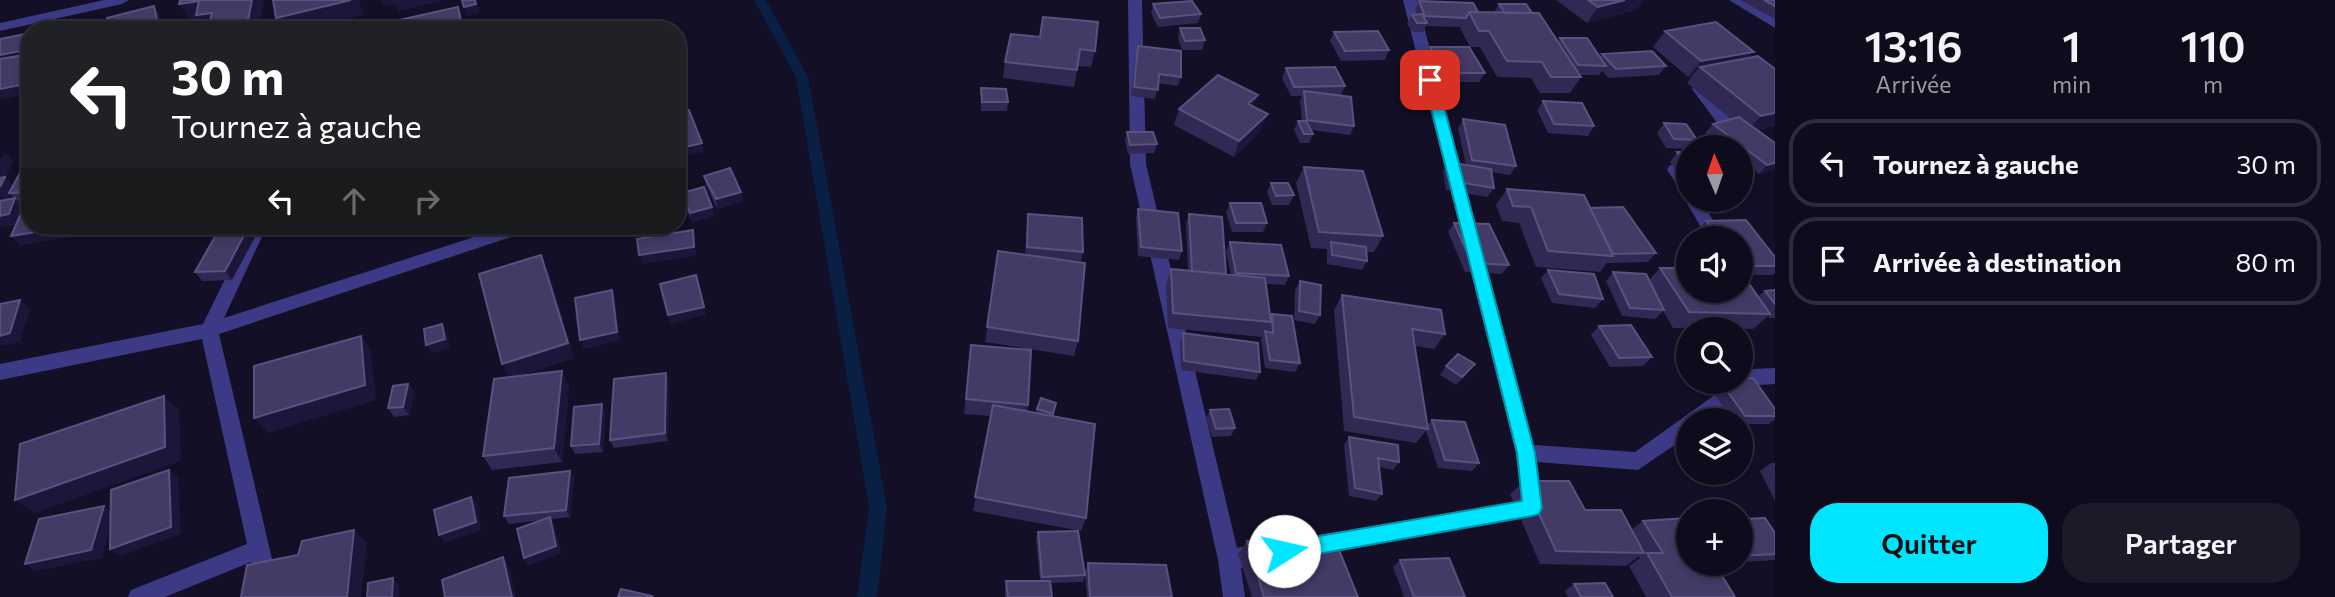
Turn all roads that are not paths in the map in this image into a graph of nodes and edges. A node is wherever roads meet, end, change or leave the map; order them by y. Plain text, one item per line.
1 (122, 0) edge
2 (1135, 0) edge
3 (1410, 0) edge
4 (1736, 0) edge
5 (27, 21) edge
6 (21, 22) edge
7 (1775, 24) edge
8 (0, 27) edge
9 (1724, 83) edge
10 (1726, 135) edge
11 (255, 235) edge
12 (499, 235) edge
13 (209, 330) junction
14 (0, 372) edge
15 (1775, 376) edge
16 (1711, 408) edge
17 (1676, 433) edge
18 (1526, 453) junction
19 (260, 549) junction
20 (1229, 560) junction
21 (139, 597) edge
22 (270, 597) edge
23 (1234, 597) edge

1 - 5 street
2 - 20 street
3 - 18 street
4 - 7 street
6 - 8 street
9 - 10 street
11 - 13 street
12 - 13 street
13 - 14 street
13 - 19 street
15 - 16 street
17 - 18 street
18 - 20 street
19 - 21 street
19 - 22 street
20 - 23 street

